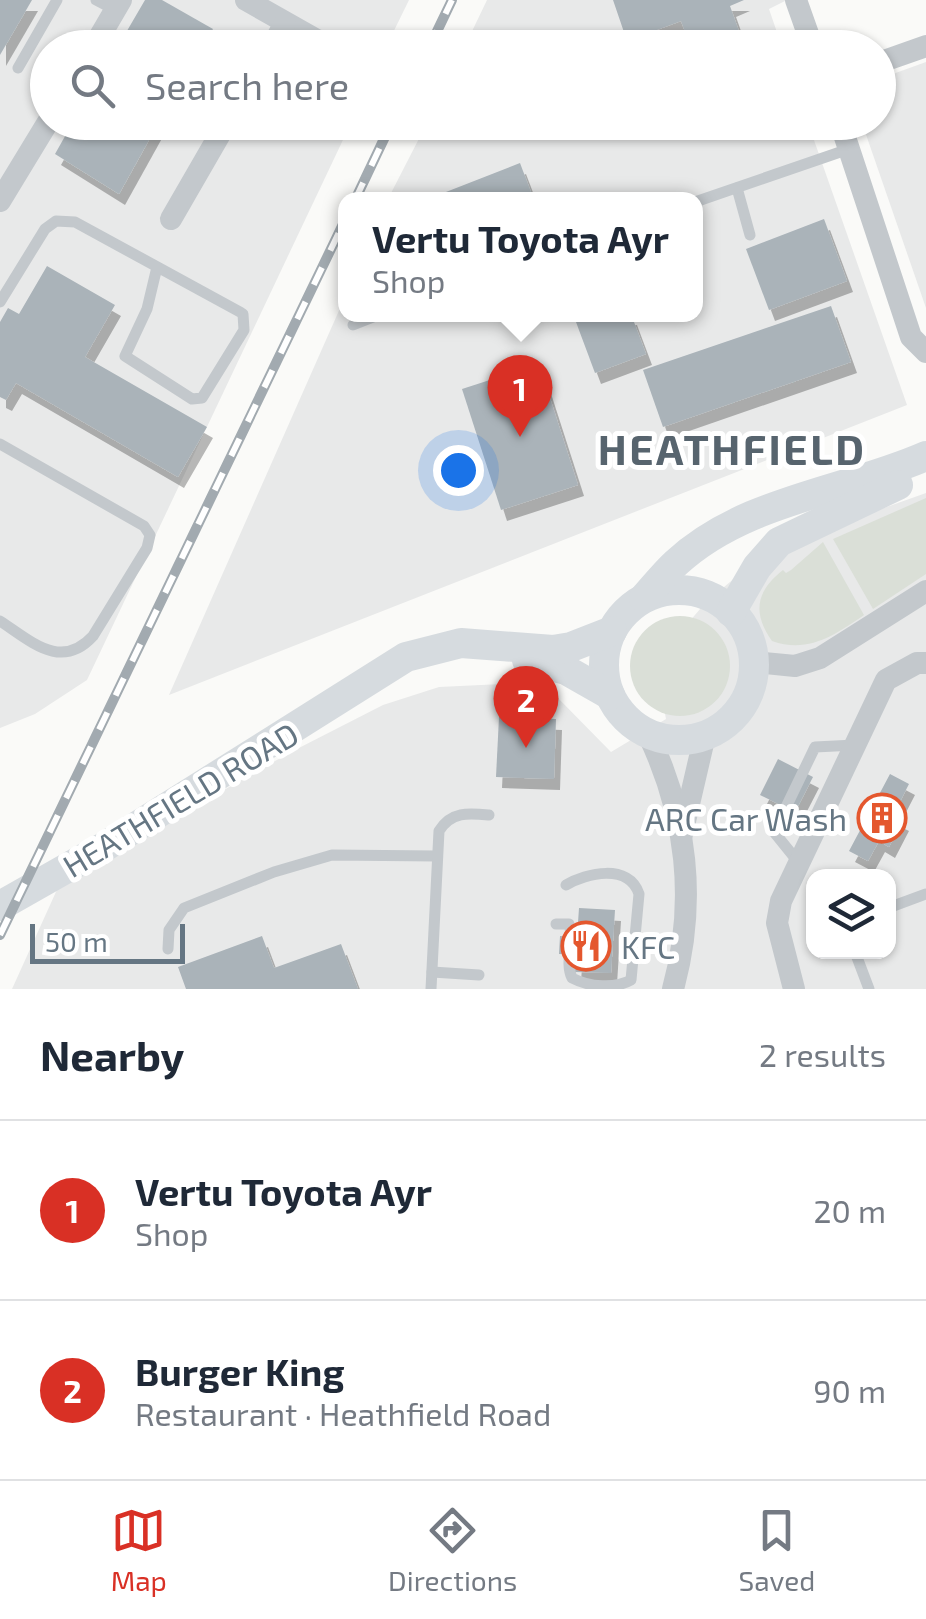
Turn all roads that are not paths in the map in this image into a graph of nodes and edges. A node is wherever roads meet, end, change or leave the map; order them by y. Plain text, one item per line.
1 (56, 0) edge
2 (246, 0) edge
3 (796, 0) edge
4 (111, 3) edge
5 (285, 23) junction
6 (39, 30) edge
7 (100, 30) edge
8 (281, 30) edge
9 (298, 30) edge
10 (807, 30) edge
11 (926, 46) edge
12 (30, 47) edge
13 (896, 57) edge
14 (18, 68) dead end
15 (37, 140) edge
16 (217, 140) edge
17 (846, 140) edge
18 (849, 149) junction
19 (737, 188) junction
20 (703, 199) edge
21 (0, 202) edge
22 (171, 219) dead end
23 (750, 235) dead end
24 (158, 266) junction
25 (0, 302) edge
26 (361, 322) edge
27 (353, 325) dead end
28 (926, 352) edge
29 (0, 444) edge
30 (926, 456) edge
31 (926, 472) edge
32 (926, 591) edge
33 (644, 598) junction
34 (731, 612) junction
35 (0, 621) edge
36 (612, 631) junction
37 (754, 662) junction
38 (926, 662) edge
39 (358, 688) junction
40 (610, 695) junction
41 (648, 734) junction
42 (706, 735) junction
43 (855, 746) junction
44 (489, 815) dead end
45 (682, 834) junction
46 (436, 856) junction
47 (799, 863) junction
48 (566, 885) dead end
49 (926, 894) edge
50 (896, 905) edge
51 (0, 906) edge
52 (556, 924) dead end
53 (168, 949) dead end
54 (858, 959) edge
55 (432, 972) junction
56 (480, 974) dead end
57 (431, 989) edge
58 (673, 989) edge
59 (794, 989) edge
60 (870, 989) edge

1 - 6 lane
2 - 5 street
3 - 10 street
4 - 7 street
5 - 8 street
5 - 9 street
11 - 13 street
12 - 14 lane
15 - 21 street
16 - 22 street
17 - 18 street
18 - 19 lane
18 - 28 street
19 - 20 lane
19 - 23 lane
24 - 24 lane
24 - 25 lane
26 - 27 lane
29 - 35 lane
30 - 33 main road
31 - 34 main road
32 - 37 street
33 - 34 main road
33 - 36 main road
34 - 37 main road
36 - 39 main road, HEATHFIELD ROAD
36 - 40 main road
37 - 42 main road
38 - 43 street
39 - 40 main road, HEATHFIELD ROAD
39 - 51 main road, HEATHFIELD ROAD
40 - 41 main road
41 - 42 main road
41 - 45 street
42 - 45 street
43 - 47 street
43 - 47 lane
44 - 46 lane
45 - 58 street
46 - 53 lane
46 - 55 lane
47 - 59 street
48 - 52 lane
49 - 50 lane
54 - 60 lane
55 - 56 lane
55 - 57 lane

